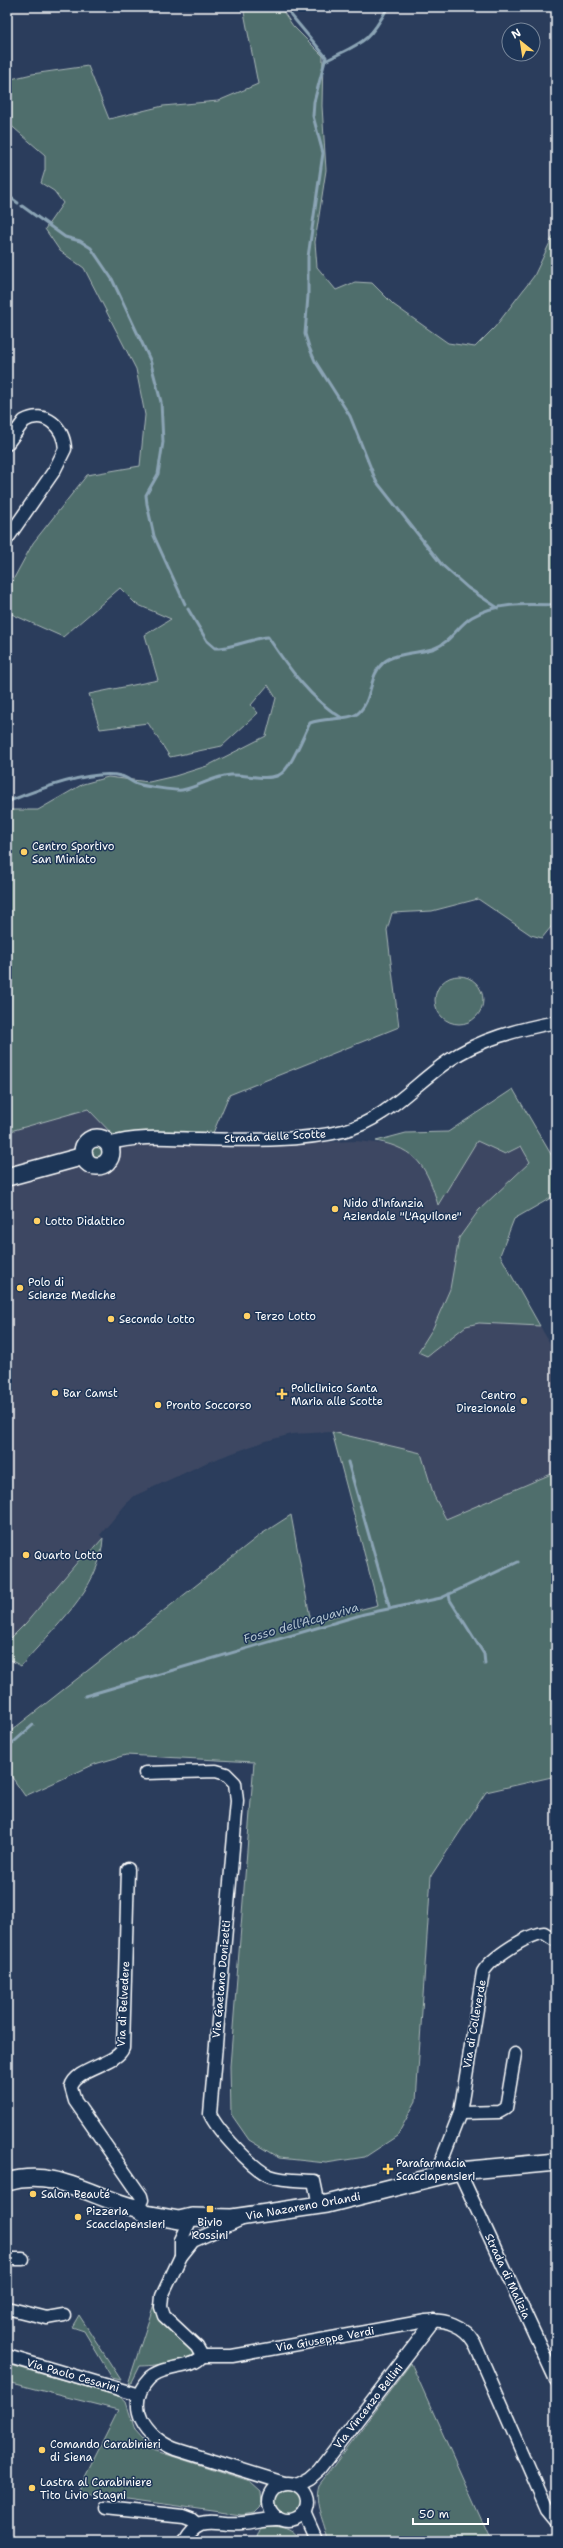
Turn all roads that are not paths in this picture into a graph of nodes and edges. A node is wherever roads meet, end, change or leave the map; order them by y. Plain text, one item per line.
1 (7, 444) edge
2 (7, 539) edge
3 (556, 1022) edge
4 (108, 1144) joint
5 (7, 1177) edge
6 (146, 1773) dead end
7 (128, 1869) dead end
8 (553, 1939) dead end
9 (514, 2054) dead end
10 (460, 2112) junction
11 (556, 2162) edge
12 (459, 2171) junction
13 (435, 2178) junction
14 (7, 2182) edge
15 (319, 2205) junction
16 (136, 2208) junction
17 (247, 2216) junction
18 (192, 2217) junction
19 (164, 2218) junction
20 (187, 2240) junction
21 (7, 2259) edge
22 (23, 2259) dead end
23 (7, 2308) edge
24 (64, 2315) dead end
25 (434, 2320) junction
26 (7, 2356) edge
27 (202, 2356) junction
28 (556, 2380) edge
29 (139, 2395) junction
30 (252, 2473) junction
31 (284, 2483) junction
32 (297, 2485) junction
33 (269, 2501) junction
34 (105, 2508) dead end
35 (304, 2512) junction
36 (279, 2519) junction
37 (294, 2520) junction
38 (556, 2520) edge
39 (255, 2521) junction
40 (197, 2524) junction
41 (310, 2529) junction
42 (183, 2541) edge
43 (317, 2541) edge

1 - 2 street
3 - 4 street, Strada delle Scotte
4 - 5 street, Strada delle Scotte
6 - 15 street, Via Gaetano Donizetti
7 - 16 street, Via di Belvedere
8 - 10 street, Via di Colleverde
9 - 10 street
10 - 13 street, Via di Colleverde
11 - 12 street, Via Nazareno Orlandi
12 - 13 street, Via Nazareno Orlandi
12 - 28 street, Strada di Malizia
13 - 15 street, Via Nazareno Orlandi
14 - 16 street, Via Nazareno Orlandi
15 - 17 street, Via Nazareno Orlandi
16 - 18 street, Via Nazareno Orlandi
16 - 19 street, Via Nazareno Orlandi
17 - 18 street, Via Nazareno Orlandi
17 - 20 street
18 - 19 street, Via Nazareno Orlandi
18 - 20 street
19 - 20 street
20 - 27 street
21 - 22 street
23 - 24 street
25 - 27 street, Via Giuseppe Verdi
25 - 32 street, Via Vincenzo Bellini
25 - 38 street, Via Giuseppe Verdi
26 - 29 street, Via Paolo Cesarini
27 - 29 street, Via Giuseppe Verdi
29 - 30 street
30 - 31 street
30 - 33 street
31 - 32 street
31 - 33 street
32 - 35 street
33 - 36 street
33 - 39 street
34 - 40 street
35 - 37 street
35 - 41 street
36 - 37 street
36 - 39 street
37 - 41 street
39 - 40 street
40 - 42 street
41 - 43 street

